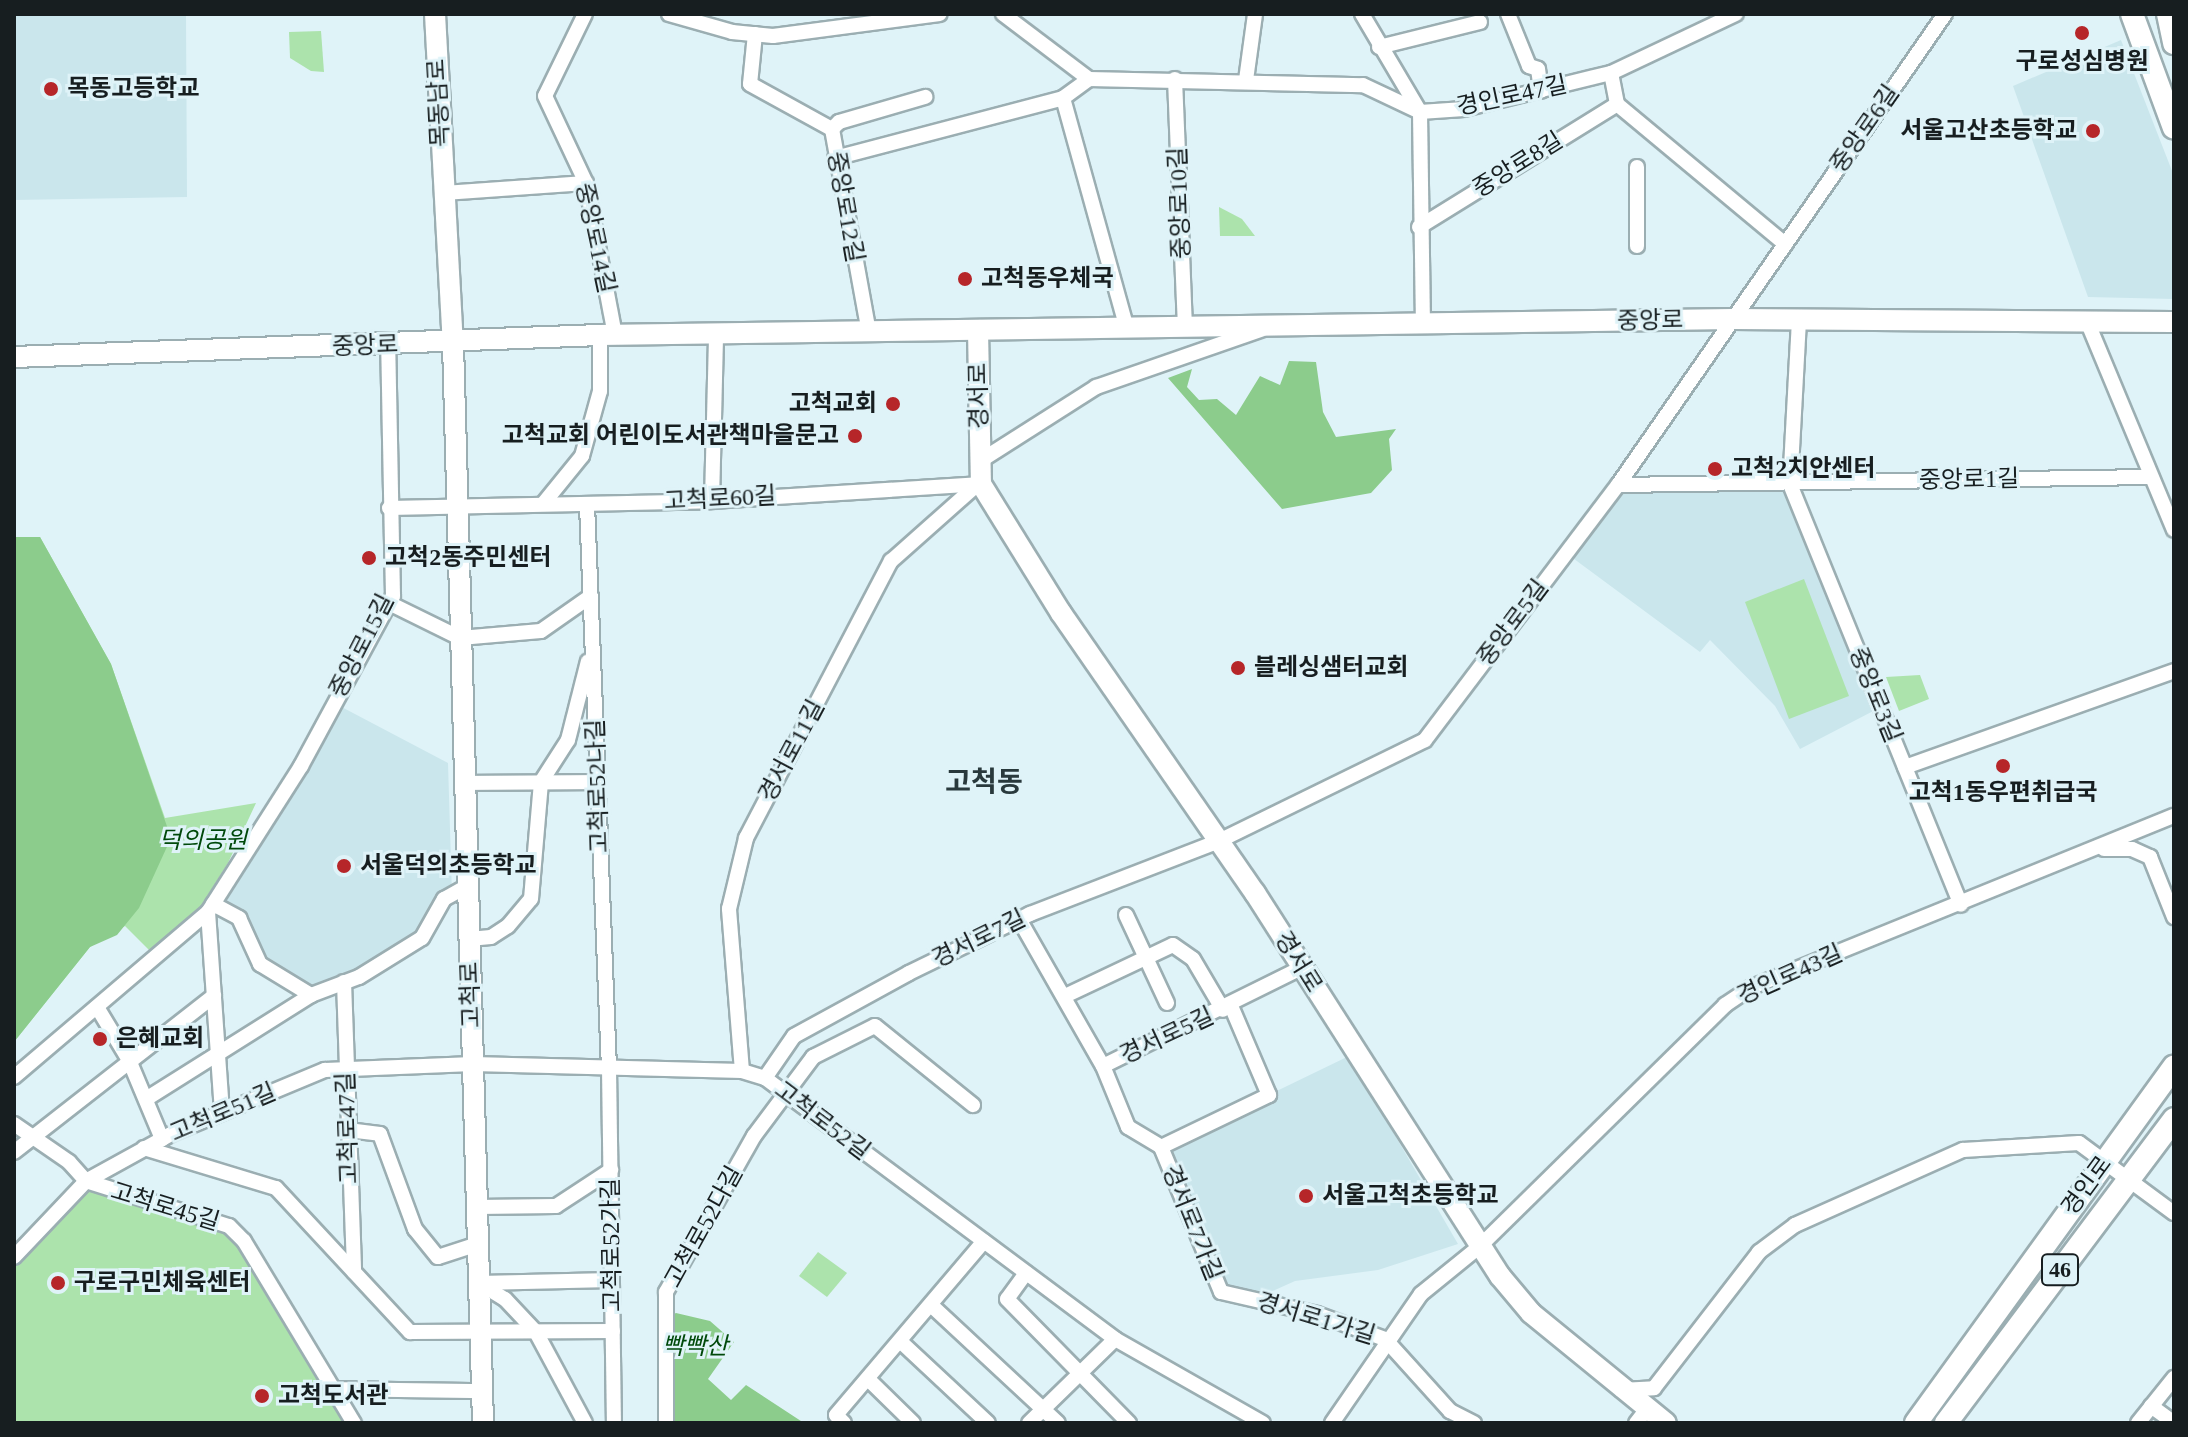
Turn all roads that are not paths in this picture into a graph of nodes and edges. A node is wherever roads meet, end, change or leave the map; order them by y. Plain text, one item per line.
1 (435, 14) edge
2 (585, 14) edge
3 (669, 14) edge
4 (940, 14) edge
5 (1003, 14) edge
6 (1255, 14) edge
7 (1362, 14) edge
8 (1508, 14) edge
9 (1706, 14) edge
10 (1945, 14) edge
11 (2132, 14) edge
12 (2168, 14) edge
13 (1729, 17) edge
14 (1480, 22) dead end
15 (755, 34) junction
16 (2174, 43) edge
17 (1379, 47) junction
18 (1611, 73) junction
19 (1089, 79) junction
20 (1175, 79) junction
21 (1246, 80) junction
22 (1541, 91) junction
23 (925, 97) dead end
24 (1063, 98) junction
25 (1617, 104) junction
26 (1420, 112) junction
27 (2174, 128) edge
28 (832, 129) junction
29 (835, 158) junction
30 (1637, 167) dead end
31 (586, 183) junction
32 (444, 193) junction
33 (1419, 227) junction
34 (1785, 244) junction
35 (1637, 246) dead end
36 (1733, 319) junction
37 (1799, 320) junction
38 (2087, 321) junction
39 (2174, 322) edge
40 (1423, 324) junction
41 (1273, 326) junction
42 (1185, 327) junction
43 (1127, 328) junction
44 (978, 330) junction
45 (869, 332) junction
46 (716, 334) junction
47 (607, 335) junction
48 (453, 343) junction
49 (388, 345) junction
50 (14, 357) edge
51 (981, 475) junction
52 (2148, 477) junction
53 (1790, 484) junction
54 (1618, 485) junction
55 (712, 501) junction
56 (543, 504) junction
57 (587, 504) junction
58 (456, 506) junction
59 (389, 508) junction
60 (2174, 530) edge
61 (591, 596) junction
62 (389, 603) junction
63 (460, 638) junction
64 (593, 643) junction
65 (2174, 671) edge
66 (1905, 767) junction
67 (541, 782) junction
68 (598, 782) junction
69 (464, 783) junction
70 (2174, 816) edge
71 (1219, 841) junction
72 (2084, 851) junction
73 (467, 886) junction
74 (1961, 905) junction
75 (210, 908) junction
76 (1126, 915) dead end
77 (2174, 917) edge
78 (1019, 919) junction
79 (469, 939) junction
80 (1145, 958) junction
81 (1301, 968) junction
82 (344, 982) junction
83 (311, 995) junction
84 (214, 996) junction
85 (1065, 996) junction
86 (1167, 1003) dead end
87 (97, 1007) junction
88 (1227, 1008) junction
89 (217, 1051) junction
90 (129, 1060) junction
91 (473, 1064) junction
92 (1103, 1066) junction
93 (2174, 1066) edge
94 (609, 1068) junction
95 (346, 1069) junction
96 (742, 1071) junction
97 (14, 1077) edge
98 (765, 1078) junction
99 (785, 1093) junction
100 (146, 1099) junction
101 (973, 1105) dead end
102 (222, 1113) junction
103 (2174, 1119) edge
104 (14, 1124) edge
105 (348, 1130) junction
106 (29, 1136) junction
107 (162, 1139) junction
108 (1161, 1147) junction
109 (144, 1148) junction
110 (14, 1152) edge
111 (2106, 1160) junction
112 (611, 1170) junction
113 (2130, 1178) junction
114 (86, 1181) junction
115 (477, 1207) junction
116 (2174, 1213) edge
117 (984, 1241) junction
118 (478, 1244) junction
119 (1480, 1246) junction
120 (14, 1257) edge
121 (354, 1273) junction
122 (1026, 1273) junction
123 (612, 1280) junction
124 (479, 1283) junction
125 (1221, 1292) joint
126 (931, 1305) junction
127 (613, 1331) junction
128 (536, 1332) junction
129 (481, 1333) junction
130 (1115, 1339) junction
131 (1385, 1339) junction
132 (900, 1341) junction
133 (1080, 1373) junction
134 (2174, 1378) edge
135 (868, 1379) junction
136 (333, 1389) junction
137 (1621, 1390) junction
138 (482, 1391) junction
139 (2151, 1406) junction
140 (1044, 1409) junction
141 (1642, 1416) edge
142 (1257, 1422) edge
143 (354, 1423) edge
144 (483, 1423) edge
145 (585, 1423) edge
146 (614, 1423) edge
147 (666, 1423) edge
148 (844, 1423) edge
149 (913, 1423) edge
150 (988, 1423) edge
151 (1029, 1423) edge
152 (1058, 1423) edge
153 (1129, 1423) edge
154 (1332, 1423) edge
155 (1474, 1423) edge
156 (1666, 1423) edge
157 (1916, 1423) edge
158 (1946, 1423) edge
159 (2138, 1423) edge
160 (2174, 1423) edge

1 - 32 main road, 목동남로
2 - 31 street, 중앙로14길
3 - 15 street
4 - 15 street
5 - 19 street
6 - 21 street
7 - 17 street
8 - 22 street
9 - 13 street
10 - 34 street, 중앙로6길
11 - 27 main road
12 - 16 main road
13 - 18 street, 경인로47길
14 - 17 street
15 - 28 street, 중앙로12길
17 - 26 street
18 - 22 street, 경인로47길
18 - 25 street
19 - 20 street, 경인로47길
19 - 24 street
20 - 21 street, 경인로47길
20 - 42 street, 중앙로10길
21 - 26 street, 경인로47길
22 - 26 street, 경인로47길
23 - 28 street
24 - 29 street
24 - 43 street
25 - 33 street, 중앙로8길
25 - 34 street
26 - 33 street
28 - 29 street, 중앙로12길
29 - 45 street, 중앙로12길
30 - 35 street
31 - 32 street
31 - 47 street, 중앙로14길
32 - 48 main road, 목동남로
33 - 40 street
34 - 36 street, 중앙로6길
36 - 37 main road, 중앙로
36 - 40 main road, 중앙로
36 - 54 street, 중앙로5길
37 - 38 main road, 중앙로
37 - 53 street, 중앙로3길
38 - 39 main road, 중앙로
38 - 52 street
40 - 41 main road, 중앙로
41 - 42 main road, 중앙로
41 - 51 street, 경서로
42 - 43 main road, 중앙로
43 - 44 main road, 중앙로
44 - 45 main road, 중앙로
44 - 51 main road, 경서로
45 - 46 main road, 중앙로
46 - 47 main road, 중앙로
46 - 55 street
47 - 48 main road, 중앙로
47 - 56 street, 중앙로14길
48 - 49 main road, 중앙로
48 - 58 main road, 고척로
49 - 50 main road, 중앙로
49 - 59 street, 중앙로15길
51 - 55 street, 고척로60길
51 - 71 main road, 경서로
51 - 96 street, 경서로11길
52 - 53 street, 중앙로1길
52 - 60 street
53 - 54 street
53 - 66 street, 중앙로3길
54 - 71 street, 중앙로5길
55 - 57 street, 고척로60길
56 - 57 street, 고척로60길
56 - 58 street, 고척로60길
57 - 61 street, 고척로52나길
58 - 59 street
58 - 63 main road, 고척로
59 - 62 street, 중앙로15길
61 - 63 street
61 - 64 street, 고척로52나길
62 - 63 street
62 - 75 street, 중앙로15길
63 - 69 main road, 고척로
64 - 67 street
64 - 68 street, 고척로52나길
65 - 66 street
66 - 74 street, 중앙로3길
67 - 68 street
67 - 69 street
67 - 79 street
68 - 94 street, 고척로52나길
69 - 73 main road, 고척로
70 - 72 street, 경인로43길
71 - 78 street, 경서로7길
71 - 81 main road, 경서로
72 - 74 street, 경인로43길
72 - 77 street
73 - 79 main road, 고척로
73 - 82 street
74 - 119 street, 경인로43길
75 - 83 street
75 - 84 street
75 - 87 street, 중앙로15길
76 - 80 street
78 - 85 street, 경서로7가길
78 - 98 street, 경서로7길
79 - 91 main road, 고척로
80 - 85 street
80 - 86 street
80 - 88 street
81 - 88 street, 경서로5길
81 - 119 main road, 경서로
82 - 83 street
82 - 95 street, 고척로47길
83 - 89 street
84 - 89 street
84 - 90 street
85 - 92 street, 경서로7가길
87 - 90 street
87 - 97 street, 중앙로15길
88 - 92 street, 경서로5길
88 - 108 street, 경서로5길
89 - 100 street
89 - 102 street
90 - 100 street
90 - 106 street
91 - 94 street, 고척로52길
91 - 95 street, 고척로51길
91 - 115 main road, 고척로
92 - 108 street, 경서로7가길
93 - 111 main road, 경인로 / 46
94 - 96 street, 고척로52길
94 - 112 street, 고척로52가길
95 - 102 street, 고척로51길
95 - 105 street, 고척로47길
96 - 98 street, 고척로52길
98 - 99 street, 고척로52길
99 - 101 street, 고척로52다길
99 - 117 street, 고척로52길
99 - 147 street, 고척로52다길
100 - 107 street
102 - 107 street, 고척로51길
103 - 113 main road, 경인로 / 46
104 - 106 street, 고척로45길
105 - 118 street
105 - 121 street, 고척로47길
106 - 110 street
106 - 114 street, 고척로45길
107 - 109 street, 고척로51길
108 - 125 street, 경서로7가길
109 - 114 street, 고척로51길
109 - 121 street
111 - 113 street
111 - 137 street
111 - 157 main road, 경인로 / 46
112 - 115 street
112 - 123 street, 고척로52가길
113 - 116 street
113 - 158 main road, 경인로 / 46
114 - 120 street, 고척로51길
114 - 136 street, 고척로45길
115 - 118 main road, 고척로
117 - 122 street, 고척로52길
117 - 126 street
118 - 124 main road, 고척로
119 - 131 street, 경인로43길
119 - 137 main road, 경서로
121 - 129 street
122 - 130 street, 고척로52길
122 - 133 street
123 - 124 street
123 - 127 street, 고척로52가길
124 - 128 street
124 - 129 main road, 고척로
125 - 131 street, 경서로1가길
126 - 132 street
126 - 140 street
127 - 128 street
127 - 146 street, 고척로52가길
128 - 129 street
128 - 145 street
129 - 138 main road, 고척로
130 - 133 street
130 - 142 street, 고척로52길
131 - 154 street, 경인로43길
131 - 155 street, 경서로1가길
132 - 135 street
132 - 150 street
133 - 140 street
133 - 153 street
134 - 139 street
135 - 148 street
135 - 149 street
136 - 138 street
136 - 143 street, 고척로45길
137 - 141 main road, 경서로
138 - 144 main road, 고척로
139 - 159 street
139 - 160 street
140 - 151 street
140 - 152 street
141 - 156 main road, 경서로

